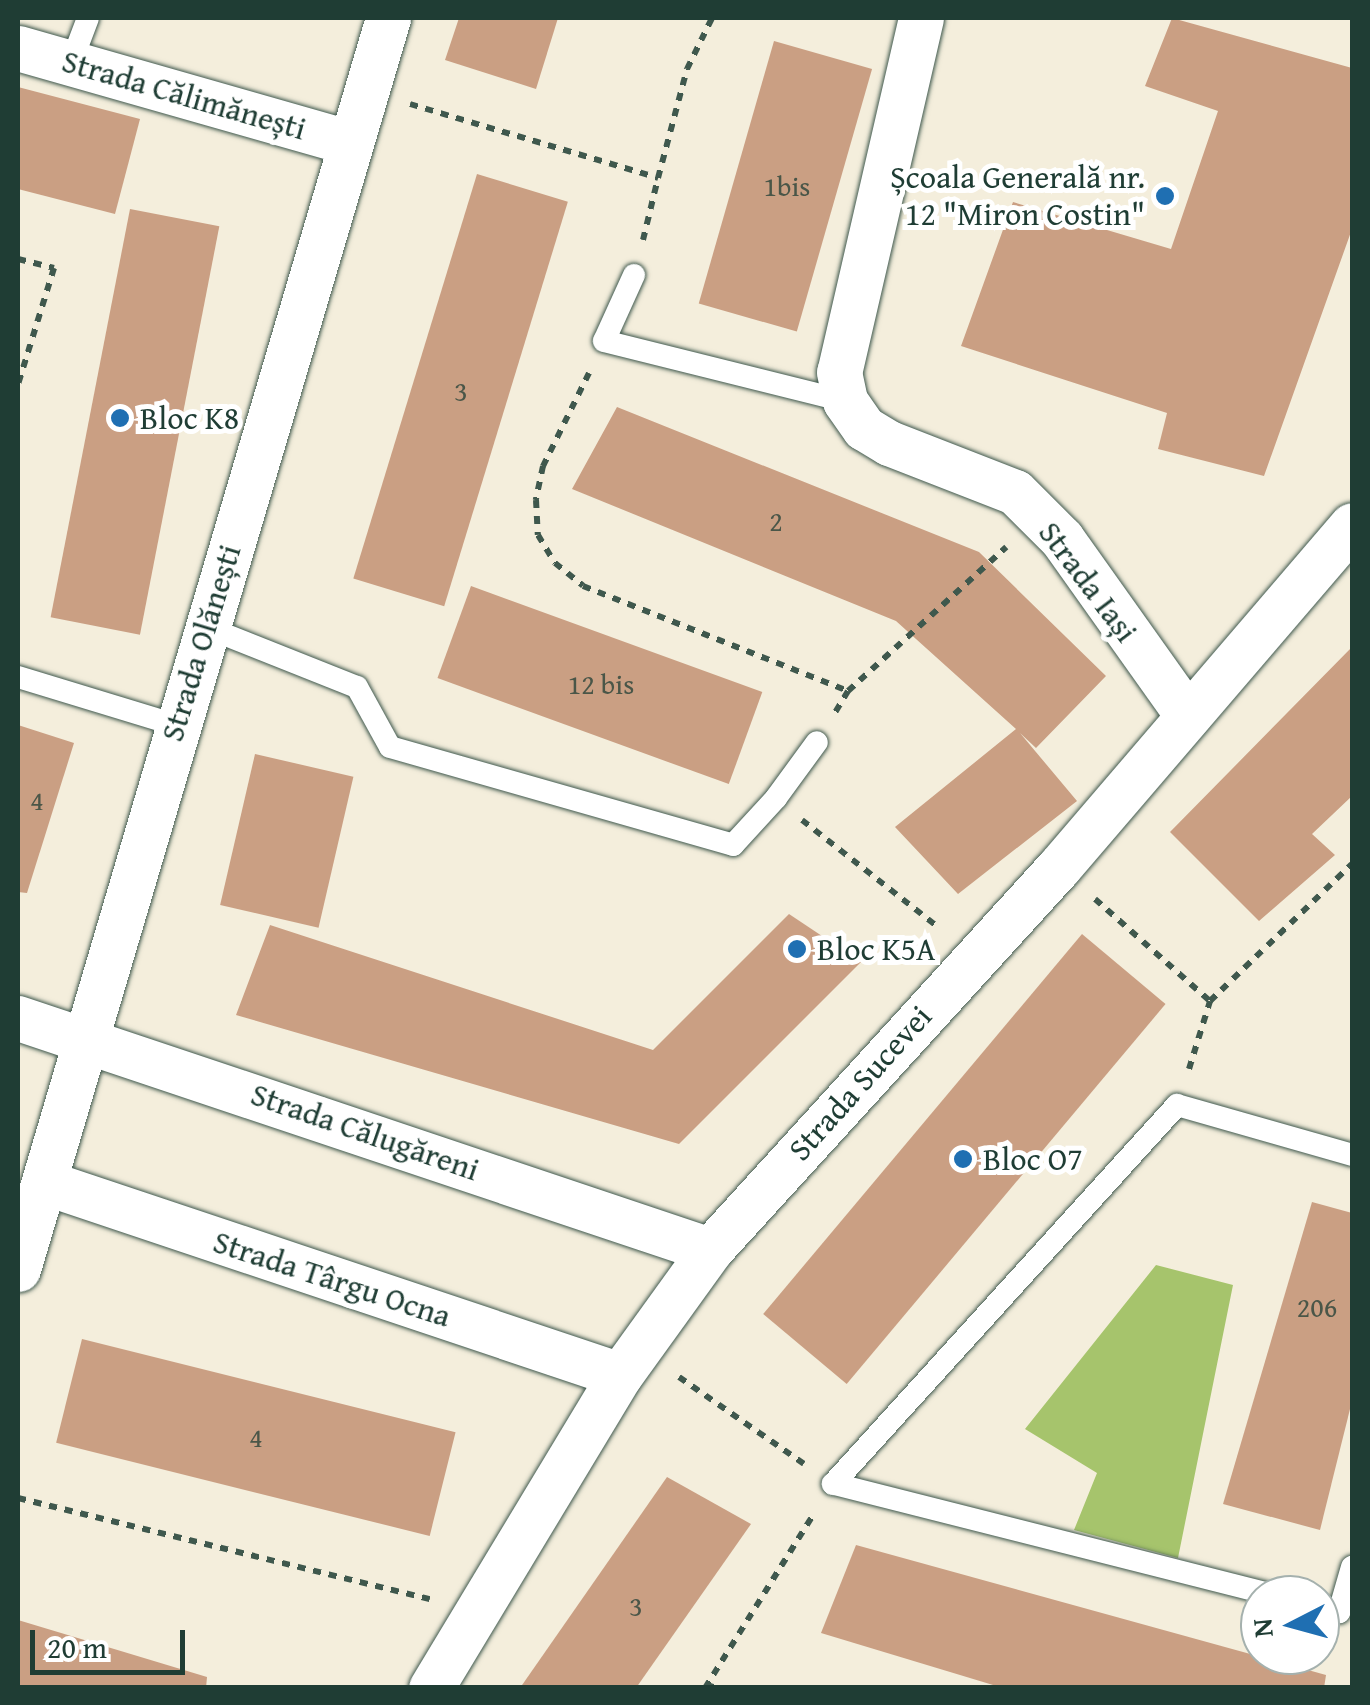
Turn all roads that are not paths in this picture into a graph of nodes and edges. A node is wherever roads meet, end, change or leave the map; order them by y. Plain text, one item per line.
1 (88, 18) edge
2 (388, 18) edge
3 (921, 18) edge
4 (18, 48) edge
5 (72, 63) junction
6 (351, 143) junction
7 (634, 275) road end
8 (845, 401) junction
9 (1352, 526) edge
10 (206, 628) junction
11 (18, 677) edge
12 (1188, 716) junction
13 (176, 725) junction
14 (817, 742) road end
15 (18, 1018) edge
16 (84, 1037) junction
17 (1352, 1154) edge
18 (44, 1182) junction
19 (710, 1250) junction
20 (18, 1269) edge
21 (629, 1362) junction
22 (1352, 1568) edge
23 (1240, 1587) edge
24 (1340, 1609) edge
25 (431, 1688) edge

1 - 5 lane
2 - 6 street, Strada Olănești
3 - 8 street
4 - 5 street, Strada Călimănești
5 - 6 street, Strada Călimănești
6 - 10 street, Strada Olănești
7 - 8 lane
8 - 12 street, Strada Iași
9 - 12 street, Strada Sucevei
10 - 13 street, Strada Olănești
10 - 14 lane
11 - 13 lane
12 - 19 street, Strada Sucevei
13 - 16 street, Strada Olănești
15 - 16 street, Strada Călugăreni
16 - 18 street, Strada Olănești
16 - 19 street, Strada Călugăreni
17 - 23 lane
18 - 20 street, Strada Olănești
18 - 21 street, Strada Târgu Ocna
19 - 21 street, Strada Sucevei
21 - 25 street, Strada Sucevei
22 - 24 lane

